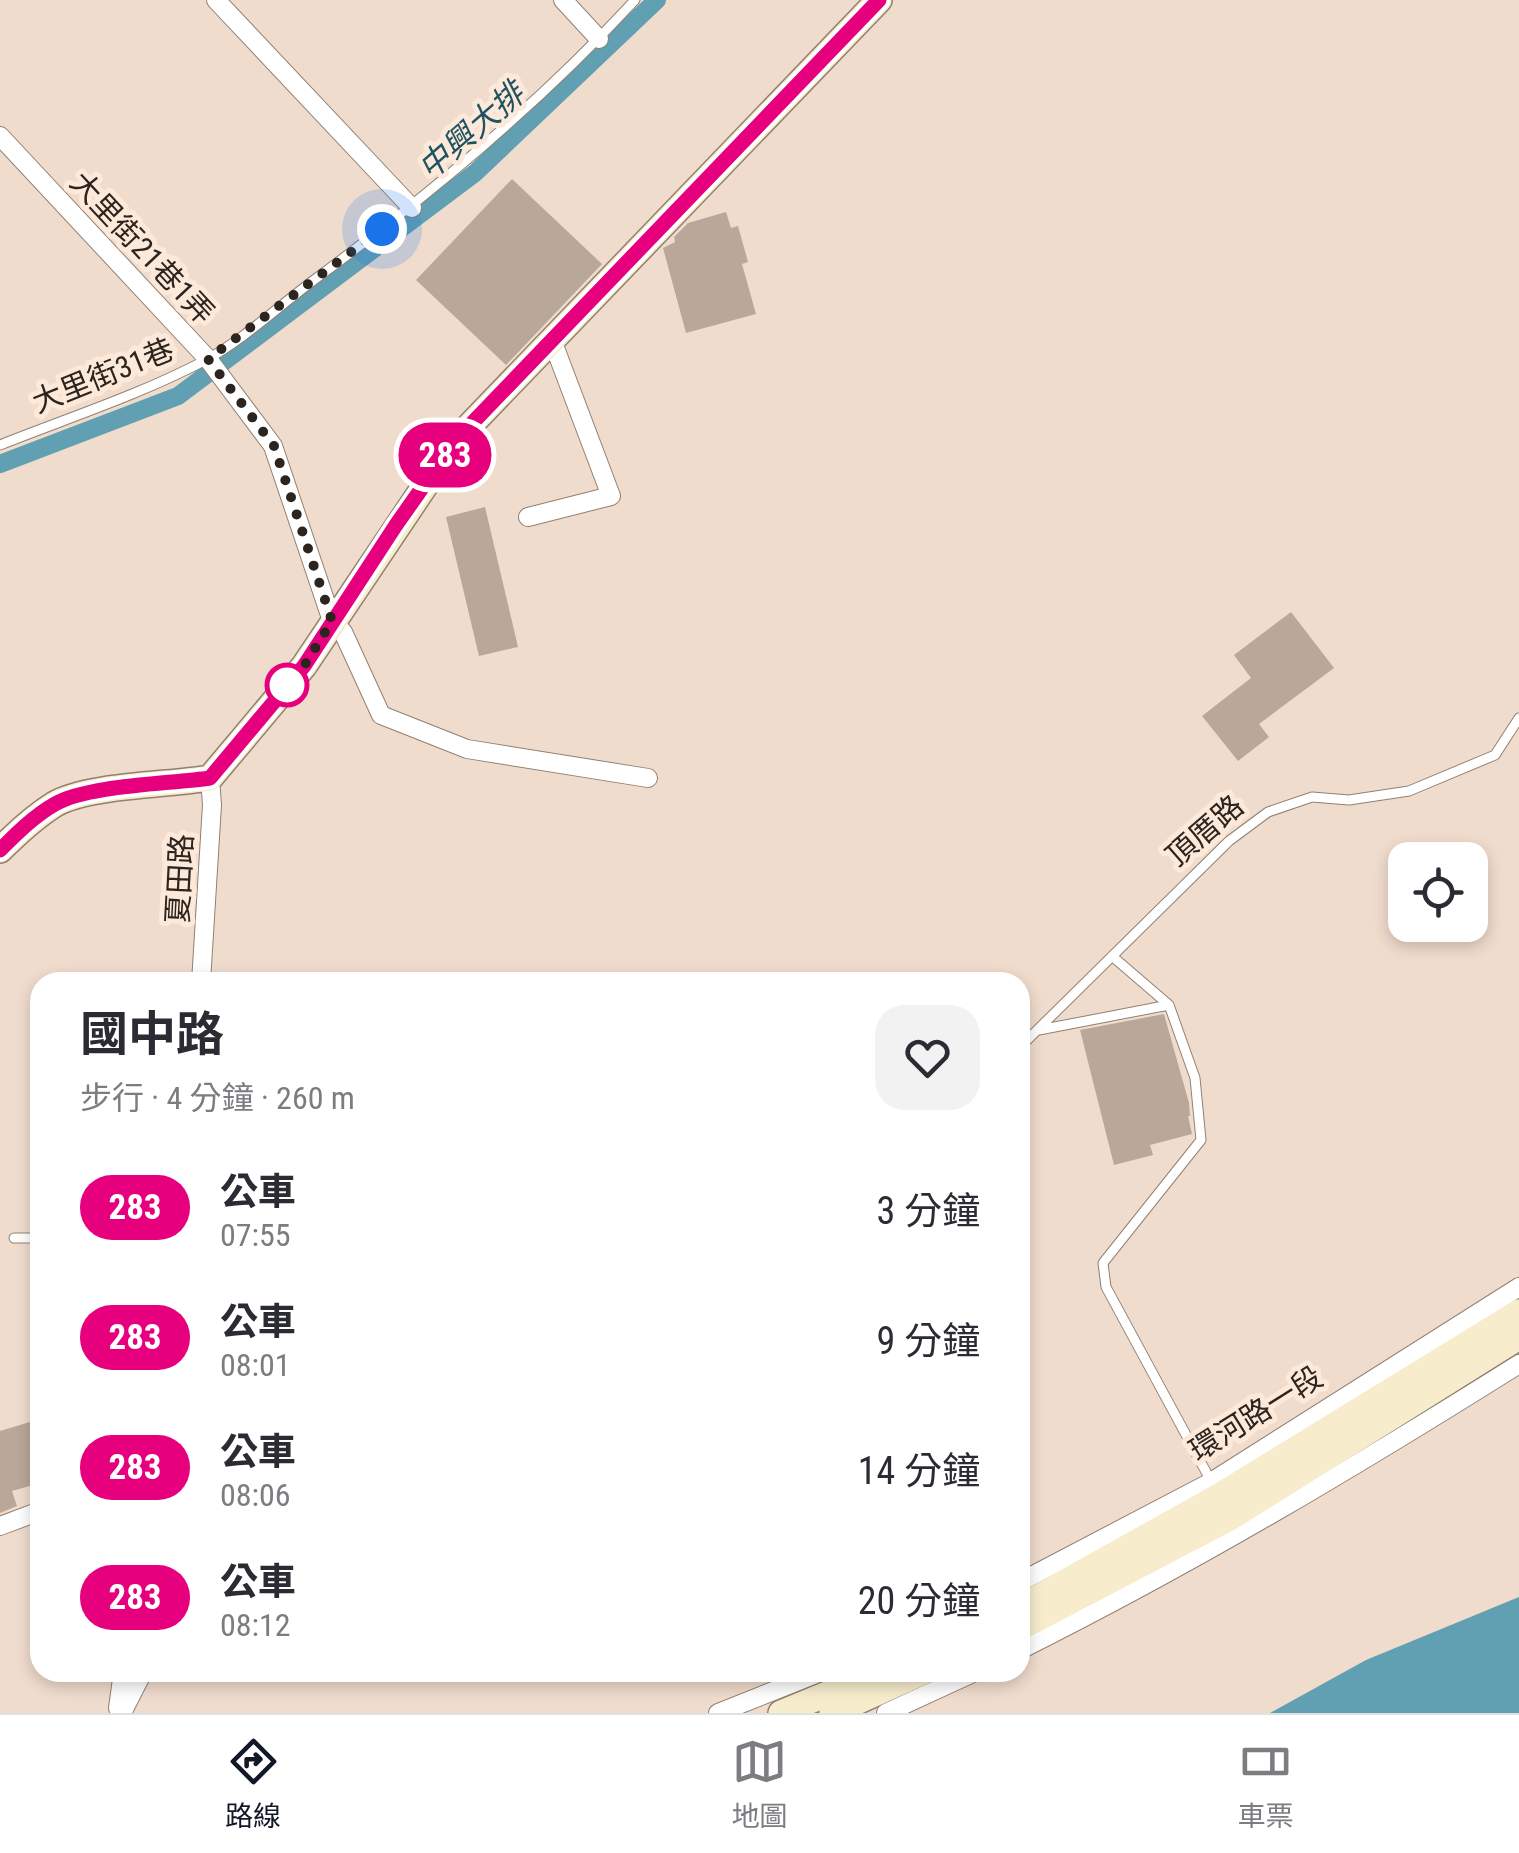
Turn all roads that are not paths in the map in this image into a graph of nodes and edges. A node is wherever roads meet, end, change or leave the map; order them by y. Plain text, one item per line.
1 (216, 0) edge
2 (563, 0) edge
3 (635, 0) edge
4 (879, 0) edge
5 (599, 38) junction
6 (0, 136) edge
7 (412, 208) junction
8 (552, 340) junction
9 (208, 359) junction
10 (0, 445) edge
11 (528, 517) dead end
12 (332, 621) junction
13 (1519, 718) edge
14 (210, 778) junction
15 (648, 778) dead end
16 (0, 850) edge
17 (1112, 956) junction
18 (203, 972) edge
19 (1169, 1005) junction
20 (1036, 1030) junction
21 (1030, 1036) edge
22 (14, 1238) dead end
23 (30, 1238) edge
24 (1519, 1287) edge
25 (1519, 1312) edge
26 (1519, 1337) edge
27 (1519, 1364) edge
28 (1225, 1508) junction
29 (30, 1515) edge
30 (0, 1526) edge
31 (1030, 1578) edge
32 (1030, 1602) edge
33 (1030, 1622) edge
34 (1030, 1643) edge
35 (121, 1682) edge
36 (137, 1682) edge
37 (796, 1682) edge
38 (856, 1682) edge
39 (901, 1682) edge
40 (953, 1682) edge
41 (119, 1713) edge
42 (718, 1713) edge
43 (782, 1713) edge
44 (832, 1713) edge
45 (886, 1713) edge

1 - 7 street
2 - 5 street
3 - 5 lane, 大里街31巷
4 - 8 street
5 - 7 lane, 大里街31巷
6 - 9 street, 大里街21巷1弄
7 - 9 lane, 大里街31巷
8 - 11 street
8 - 12 street
9 - 10 lane, 大里街31巷
9 - 12 street, 大里街21巷1弄
12 - 14 street
12 - 15 street, 大里街21巷1弄
13 - 17 lane, 頂厝路
14 - 16 street
14 - 18 street, 夏田路
17 - 19 lane
17 - 20 lane, 頂厝路
19 - 20 lane
19 - 28 lane
20 - 21 lane, 頂厝路
22 - 23 lane
24 - 28 street, 環河路一段
25 - 28 street, 環河路一段
26 - 28 street, 環河路一段
27 - 28 street, 環河路一段
28 - 31 street, 環河路一段
28 - 32 street, 環河路一段
28 - 33 street, 環河路一段
28 - 34 street, 環河路一段
29 - 30 street
35 - 41 street
36 - 41 street
37 - 42 street
38 - 43 street
39 - 44 street
40 - 45 street

